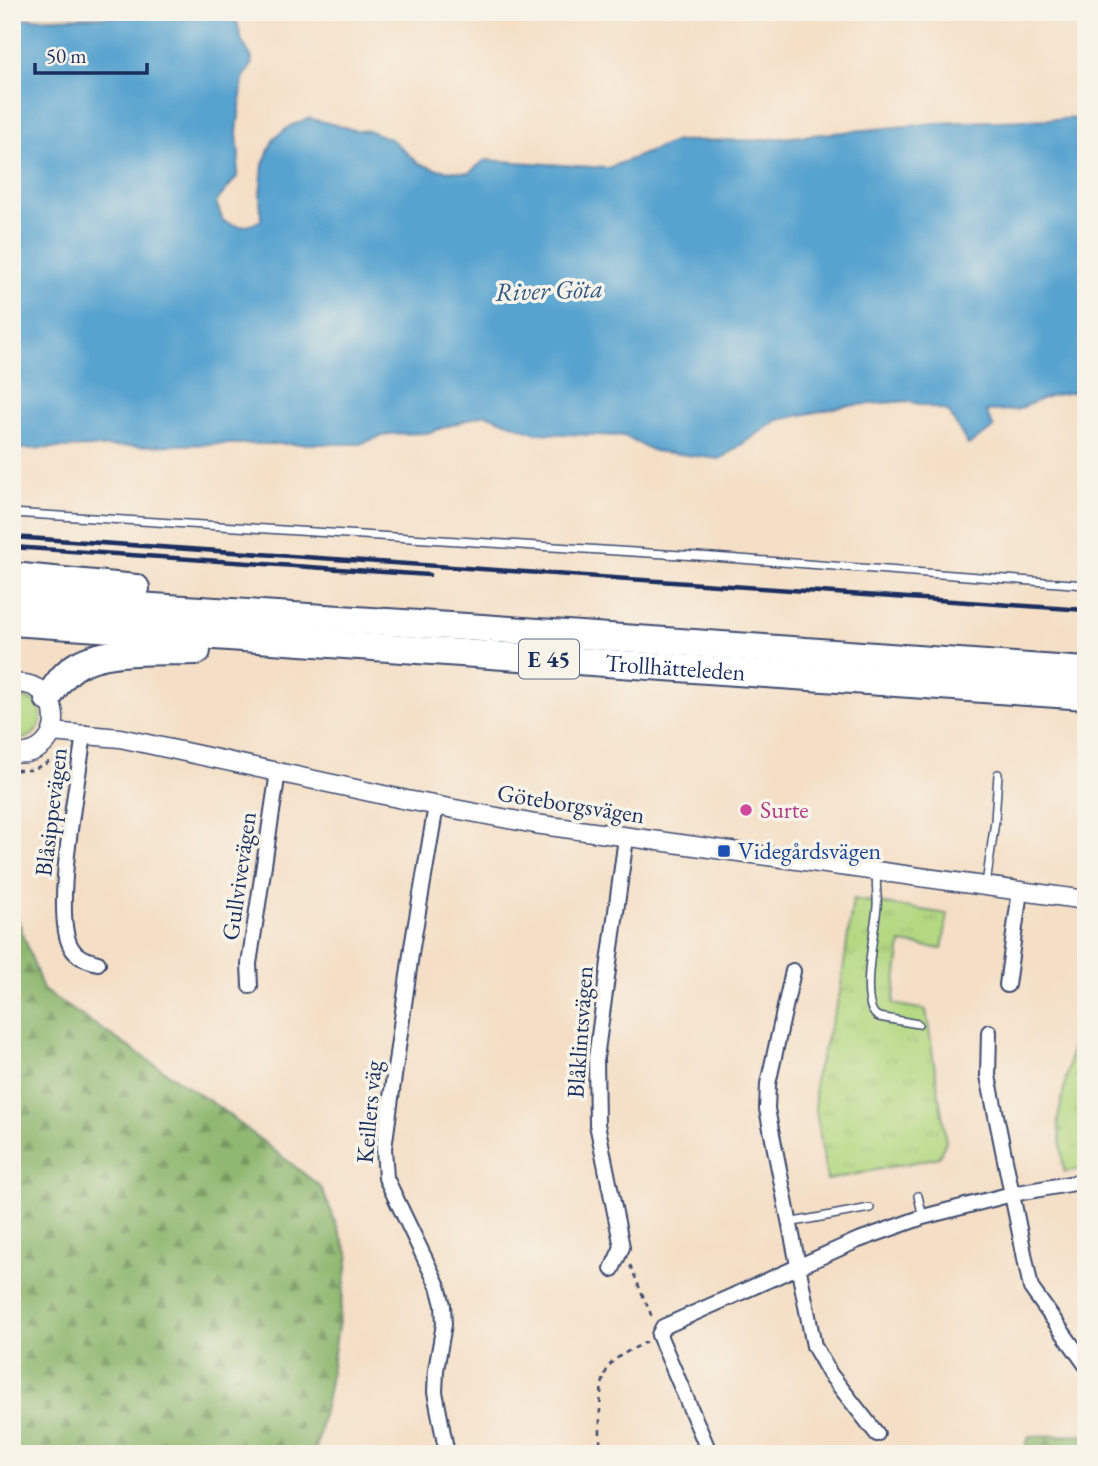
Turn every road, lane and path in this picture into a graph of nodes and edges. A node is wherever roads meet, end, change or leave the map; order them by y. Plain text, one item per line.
1 (12, 513) edge
2 (12, 576) edge
3 (1086, 585) edge
4 (12, 597) edge
5 (12, 622) edge
6 (322, 630) junction
7 (1086, 671) edge
8 (12, 684) edge
9 (1086, 696) edge
10 (48, 698) junction
11 (52, 732) junction
12 (84, 733) junction
13 (12, 754) edge
14 (278, 772) junction
15 (998, 774) dead end
16 (436, 806) junction
17 (625, 838) junction
18 (877, 872) junction
19 (985, 886) junction
20 (1020, 891) junction
21 (1086, 900) edge
22 (98, 963) dead end
23 (793, 971) dead end
24 (1007, 985) dead end
25 (250, 986) dead end
26 (918, 1024) dead end
27 (989, 1032) dead end
28 (1086, 1181) edge
29 (1012, 1194) junction
30 (918, 1196) dead end
31 (870, 1208) dead end
32 (923, 1217) junction
33 (788, 1223) junction
34 (622, 1247) junction
35 (798, 1268) junction
36 (612, 1269) dead end
37 (659, 1335) junction
38 (1086, 1365) edge
39 (877, 1434) dead end
40 (447, 1454) edge
41 (600, 1454) edge
42 (710, 1454) edge

1 - 3 lane
2 - 6 highway
4 - 6 highway, Trollhätteleden / E 45
5 - 6 highway, Trollhätteleden / E 45
6 - 7 highway, Trollhätteleden / E 45
6 - 9 highway, Trollhätteleden / E 45
6 - 10 highway
8 - 10 street
10 - 11 street
11 - 12 street, Göteborgsvägen
11 - 13 street
12 - 14 street, Göteborgsvägen
12 - 22 street, Blåsippevägen
14 - 16 street, Göteborgsvägen
14 - 25 street, Gullvivevägen
15 - 19 lane
16 - 17 street, Göteborgsvägen
16 - 40 street, Keillers väg
17 - 18 street, Göteborgsvägen
17 - 34 street, Blåklintsvägen
18 - 19 street, Göteborgsvägen
18 - 26 lane
19 - 20 street, Göteborgsvägen
20 - 21 street, Göteborgsvägen
20 - 24 street
23 - 33 street
27 - 29 street
28 - 29 street
29 - 32 street
29 - 38 street
30 - 32 lane
31 - 33 lane
32 - 35 street
33 - 35 street
34 - 36 street
34 - 37 path
35 - 37 street
35 - 39 street
37 - 41 path
37 - 42 street

